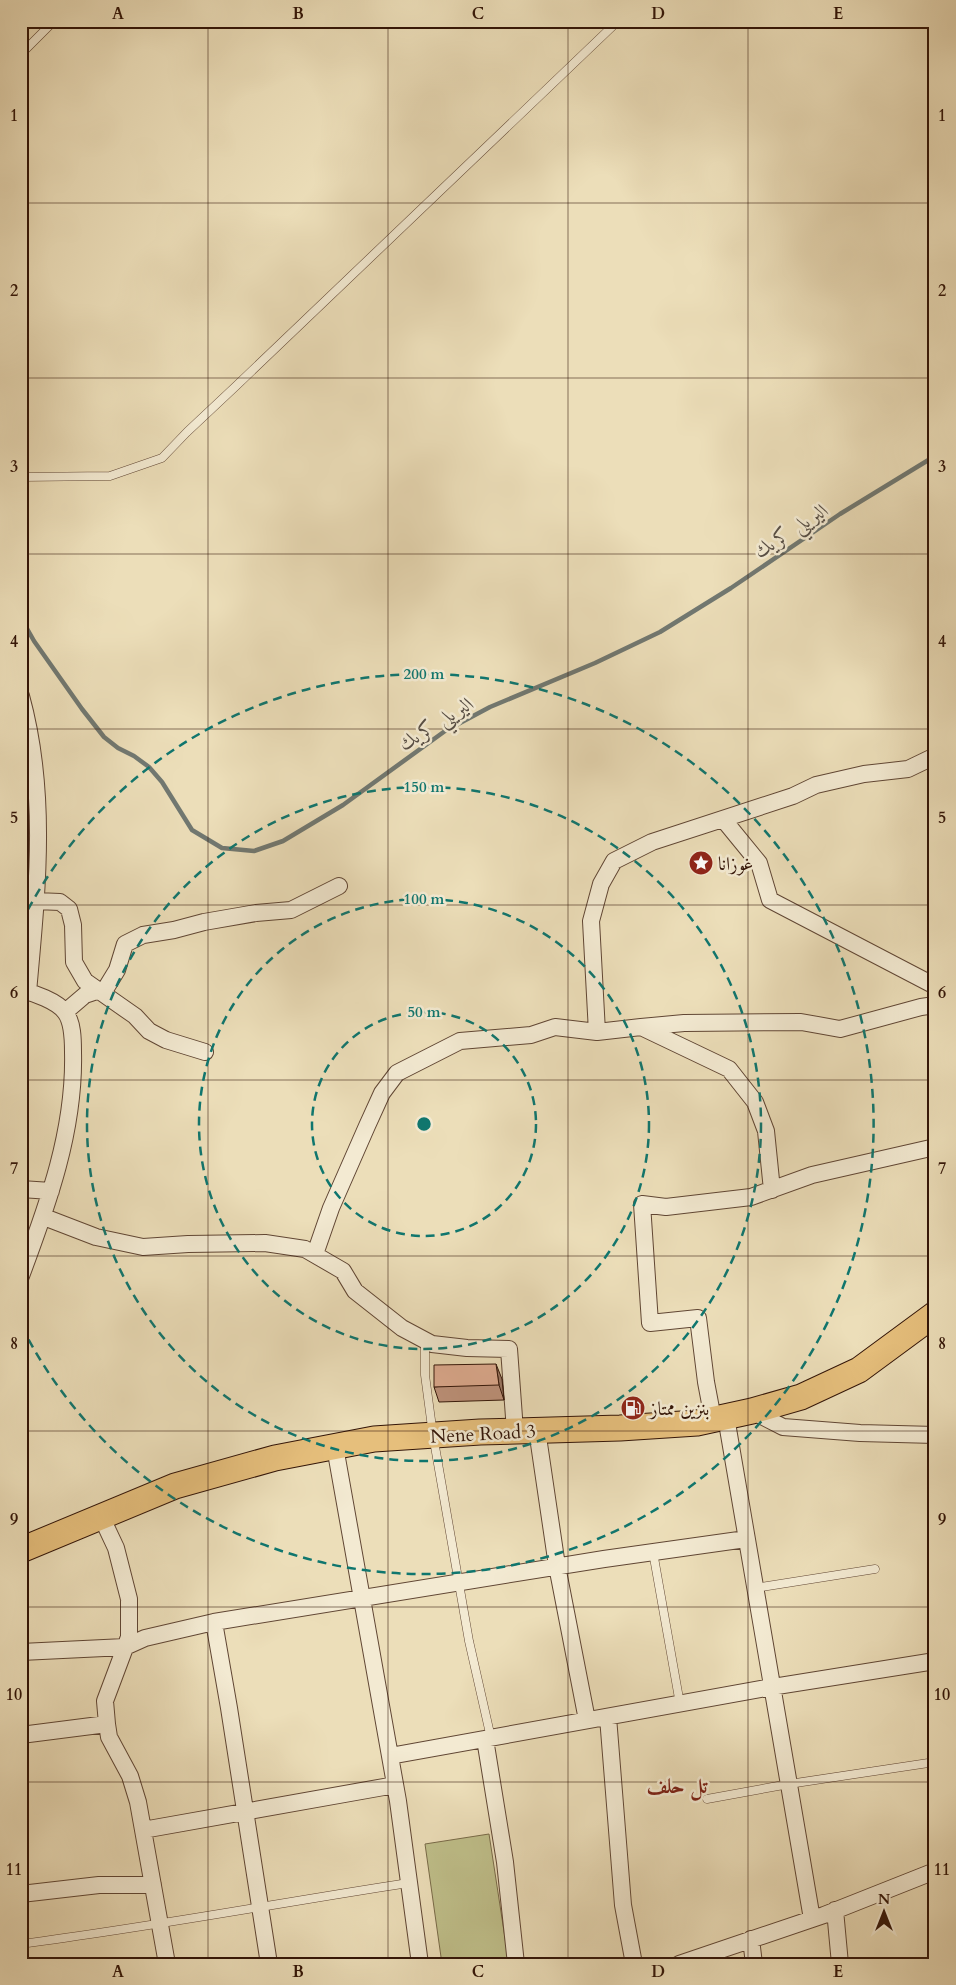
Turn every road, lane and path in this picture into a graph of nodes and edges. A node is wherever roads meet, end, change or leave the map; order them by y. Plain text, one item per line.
1 (54, 21) edge
2 (618, 21) edge
3 (21, 54) edge
4 (21, 477) edge
5 (21, 696) edge
6 (935, 756) edge
7 (724, 818) junction
8 (339, 886) dead end
9 (36, 901) junction
10 (935, 986) edge
11 (98, 990) junction
12 (25, 991) edge
13 (935, 1005) edge
14 (65, 1012) junction
15 (641, 1027) junction
16 (597, 1032) junction
17 (205, 1052) dead end
18 (935, 1147) edge
19 (21, 1189) edge
20 (772, 1190) junction
21 (51, 1192) junction
22 (44, 1217) junction
23 (315, 1254) junction
24 (21, 1276) edge
25 (935, 1314) edge
26 (425, 1340) junction
27 (752, 1411) junction
28 (720, 1418) junction
29 (526, 1430) junction
30 (434, 1435) junction
31 (935, 1435) edge
32 (335, 1447) junction
33 (102, 1516) junction
34 (746, 1539) junction
35 (21, 1550) edge
36 (653, 1552) junction
37 (557, 1566) junction
38 (875, 1569) dead end
39 (459, 1583) junction
40 (755, 1588) junction
41 (362, 1600) junction
42 (214, 1622) junction
43 (125, 1647) junction
44 (21, 1652) edge
45 (935, 1661) edge
46 (772, 1687) junction
47 (680, 1704) junction
48 (608, 1717) junction
49 (587, 1720) junction
50 (107, 1724) junction
51 (21, 1735) edge
52 (488, 1738) junction
53 (390, 1756) junction
54 (935, 1762) edge
55 (789, 1784) junction
56 (395, 1785) junction
57 (707, 1798) dead end
58 (246, 1812) junction
59 (143, 1830) junction
60 (935, 1871) edge
61 (408, 1883) junction
62 (153, 1885) junction
63 (21, 1894) edge
64 (260, 1906) junction
65 (835, 1910) junction
66 (812, 1919) junction
67 (160, 1924) junction
68 (751, 1940) junction
69 (21, 1944) edge
70 (167, 1964) edge
71 (269, 1964) edge
72 (420, 1964) edge
73 (516, 1964) edge
74 (634, 1964) edge
75 (679, 1964) edge
76 (754, 1964) edge
77 (840, 1964) edge

1 - 3 lane
2 - 4 lane
5 - 9 street
6 - 7 street
7 - 10 street
7 - 16 street
8 - 11 street
9 - 11 street
9 - 12 street
11 - 14 street
11 - 17 street
12 - 14 street
13 - 15 street
14 - 21 street
15 - 16 street
15 - 20 street
16 - 23 street
18 - 20 street
19 - 21 street
20 - 28 street
21 - 22 street
22 - 23 street
22 - 24 street
23 - 26 street
25 - 27 main road, Nene Road 3
26 - 29 street
26 - 30 lane
27 - 28 main road, Nene Road 3
27 - 31 street
28 - 29 main road, Nene Road 3
28 - 34 street
29 - 30 main road, Nene Road 3
29 - 37 street
30 - 32 main road, Nene Road 3
30 - 39 lane
32 - 33 main road, Nene Road 3
32 - 41 street
33 - 35 main road, Nene Road 3
33 - 43 street
34 - 36 street
34 - 40 street
36 - 37 street
36 - 47 lane
37 - 39 street
37 - 49 street
38 - 40 lane
39 - 41 street
39 - 52 lane
40 - 46 street
41 - 42 street
41 - 53 street
42 - 43 street
42 - 58 street
43 - 44 street
43 - 50 street
45 - 46 street
46 - 47 street
46 - 55 street
47 - 48 street
48 - 49 street
48 - 74 street
49 - 52 street
50 - 51 street
50 - 59 street
52 - 53 street
52 - 73 street
53 - 56 street
54 - 55 lane
55 - 57 lane
55 - 66 street
56 - 58 street
56 - 61 street
58 - 59 street
58 - 64 street
59 - 62 street
60 - 65 street
61 - 64 lane
61 - 72 street
62 - 63 street
62 - 67 street
64 - 67 lane
64 - 71 street
65 - 66 street
65 - 77 street
66 - 68 street
67 - 69 lane
67 - 70 street
68 - 75 street
68 - 76 street

